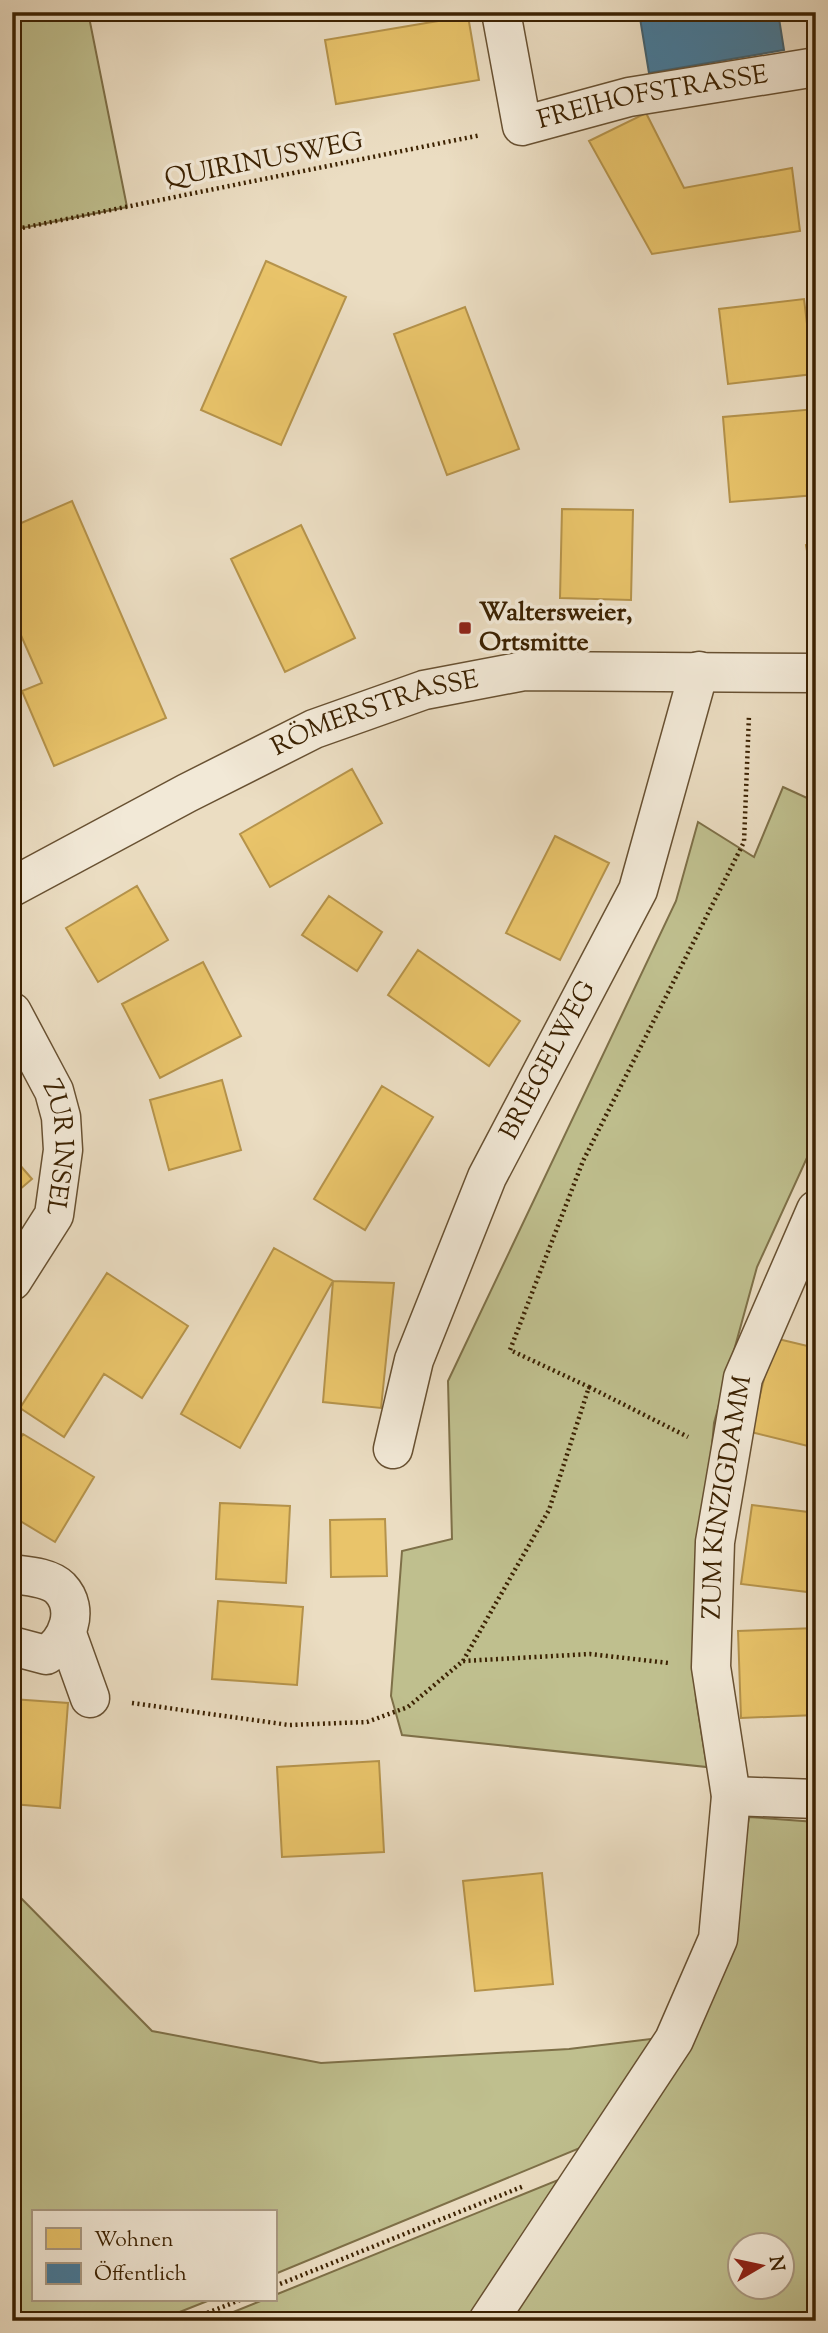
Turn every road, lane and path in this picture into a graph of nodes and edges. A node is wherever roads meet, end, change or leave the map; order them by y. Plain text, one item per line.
1 (500, 12) edge
2 (816, 67) edge
3 (522, 126) junction
4 (12, 230) edge
5 (698, 671) junction
6 (750, 672) junction
7 (816, 673) edge
8 (12, 887) edge
9 (12, 1012) edge
10 (816, 1210) edge
11 (12, 1281) edge
12 (589, 1387) junction
13 (733, 1438) junction
14 (393, 1450) dead end
15 (12, 1574) edge
16 (67, 1634) junction
17 (12, 1646) edge
18 (463, 1661) junction
19 (711, 1667) junction
20 (90, 1698) joint
21 (731, 1796) junction
22 (816, 1799) edge
23 (532, 2183) dead end
24 (276, 2286) edge
25 (235, 2302) edge
26 (187, 2321) edge
27 (488, 2321) edge

1 - 3 street, FREIHOFSTRASSE
2 - 3 street, FREIHOFSTRASSE
3 - 4 path, QUIRINUSWEG
5 - 6 street, RÖMERSTRASSE
5 - 8 street, RÖMERSTRASSE
5 - 14 street, BRIEGELWEG
6 - 7 street, RÖMERSTRASSE
6 - 12 path
9 - 11 street, ZUR INSEL
10 - 13 street, ZUM KINZIGDAMM
12 - 13 path
12 - 18 path
13 - 19 street, ZUM KINZIGDAMM
15 - 16 street
16 - 17 street
16 - 20 street
18 - 19 path
18 - 20 path
19 - 21 street, ZUM KINZIGDAMM
21 - 22 street
21 - 27 street, ZUM KINZIGDAMM
23 - 24 path
25 - 26 path

